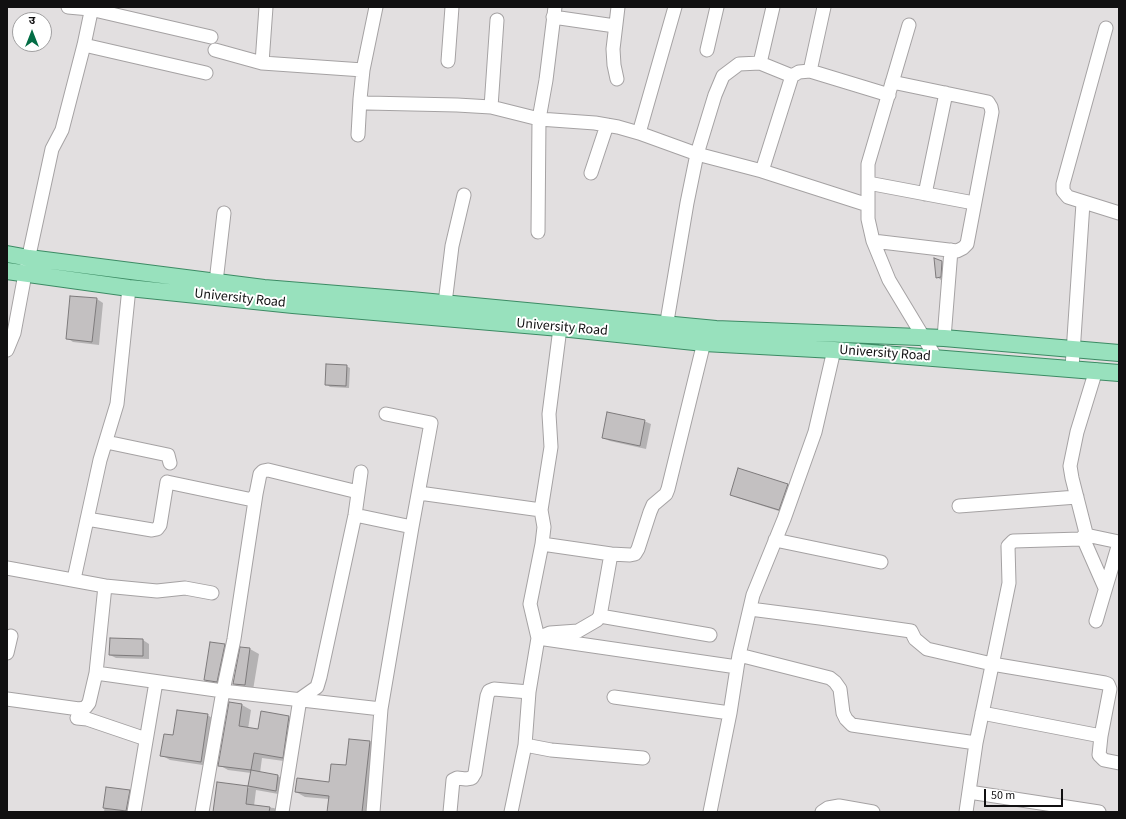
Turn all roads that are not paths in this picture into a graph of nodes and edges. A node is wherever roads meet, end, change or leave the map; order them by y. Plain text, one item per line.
1 (68, 7) edge
2 (266, 7) edge
3 (376, 7) edge
4 (452, 7) edge
5 (618, 7) edge
6 (676, 7) edge
7 (717, 7) edge
8 (773, 7) edge
9 (824, 7) edge
10 (91, 8) edge
11 (554, 12) edge
12 (497, 20) dead end
13 (909, 25) dead end
14 (615, 26) junction
15 (1106, 28) dead end
16 (211, 37) dead end
17 (84, 45) junction
18 (215, 50) dead end
19 (707, 50) dead end
20 (448, 61) dead end
21 (262, 63) junction
22 (760, 63) junction
23 (363, 70) junction
24 (810, 71) junction
25 (206, 73) dead end
26 (792, 76) junction
27 (617, 79) dead end
28 (892, 82) junction
29 (946, 93) junction
30 (889, 95) junction
31 (360, 99) junction
32 (491, 107) junction
33 (539, 119) junction
34 (607, 125) junction
35 (639, 133) junction
36 (358, 135) dead end
37 (697, 154) junction
38 (762, 171) junction
39 (591, 173) dead end
40 (868, 183) junction
41 (926, 194) junction
42 (464, 195) dead end
43 (974, 203) junction
44 (1084, 203) junction
45 (868, 205) junction
46 (224, 213) dead end
47 (1119, 213) edge
48 (538, 232) dead end
49 (873, 241) junction
50 (950, 250) junction
51 (7, 254) edge
52 (29, 258) junction
53 (7, 271) edge
54 (25, 274) junction
55 (216, 282) junction
56 (180, 285) junction
57 (129, 288) junction
58 (445, 303) junction
59 (560, 328) junction
60 (666, 332) junction
61 (706, 335) junction
62 (924, 338) junction
63 (944, 338) junction
64 (1073, 348) junction
65 (7, 350) edge
66 (834, 350) junction
67 (1119, 353) edge
68 (936, 358) junction
69 (1072, 368) junction
70 (1096, 370) junction
71 (1119, 373) edge
72 (386, 414) dead end
73 (112, 443) dead end
74 (172, 447) dead end
75 (170, 463) junction
76 (361, 472) dead end
77 (167, 482) junction
78 (358, 492) junction
79 (419, 493) junction
80 (256, 494) junction
81 (1077, 497) junction
82 (958, 506) dead end
83 (541, 510) junction
84 (355, 515) junction
85 (87, 519) junction
86 (412, 527) junction
87 (1084, 536) junction
88 (775, 540) junction
89 (1119, 543) edge
90 (542, 544) junction
91 (611, 554) junction
92 (881, 562) dead end
93 (7, 568) edge
94 (74, 579) junction
95 (105, 586) junction
96 (1105, 588) junction
97 (212, 593) dead end
98 (750, 609) junction
99 (600, 616) junction
100 (1096, 621) dead end
101 (710, 635) dead end
102 (11, 636) dead end
103 (538, 638) junction
104 (7, 653) edge
105 (738, 661) junction
106 (992, 664) junction
107 (96, 673) junction
108 (156, 682) junction
109 (223, 691) junction
110 (529, 692) junction
111 (614, 697) dead end
112 (7, 699) edge
113 (300, 699) junction
114 (381, 709) junction
115 (730, 713) junction
116 (982, 714) junction
117 (77, 718) dead end
118 (1101, 736) junction
119 (146, 739) junction
120 (976, 743) junction
121 (525, 745) junction
122 (643, 758) dead end
123 (1119, 763) edge
124 (969, 792) junction
125 (134, 812) edge
126 (202, 812) edge
127 (282, 812) edge
128 (373, 812) edge
129 (450, 812) edge
130 (511, 812) edge
131 (710, 812) edge
132 (822, 812) edge
133 (873, 812) edge
134 (966, 812) edge
135 (1099, 812) edge

1 - 10 street
2 - 21 street
3 - 23 street
4 - 20 street
5 - 14 street
6 - 35 street
7 - 19 street
8 - 22 street
9 - 24 street
10 - 16 street
10 - 17 street
11 - 14 street
11 - 33 street
12 - 32 street
13 - 28 street
14 - 27 street
15 - 44 street
17 - 25 street
17 - 52 street
18 - 21 street
21 - 23 street
22 - 26 street
22 - 37 street
23 - 31 street
24 - 26 street
24 - 30 street
26 - 38 street
28 - 29 street
28 - 30 street
29 - 41 street
29 - 43 street
30 - 40 street
31 - 32 street
31 - 36 street
32 - 33 street
33 - 34 street
33 - 48 street
34 - 35 street
34 - 39 street
35 - 37 street
37 - 38 street
37 - 60 street
38 - 45 street
40 - 41 street
40 - 45 street
41 - 43 street
42 - 58 street
43 - 50 street
44 - 47 street
44 - 64 street
45 - 49 street
46 - 55 street
49 - 50 street
49 - 62 street
50 - 63 street
51 - 52 main road
52 - 54 street
52 - 56 main road
53 - 54 main road, University Road
54 - 57 main road, University Road
54 - 65 street
55 - 56 main road
55 - 58 main road
56 - 57 main road, University Road
56 - 59 main road, University Road
57 - 85 street
58 - 60 main road
59 - 60 main road, University Road
59 - 83 street
60 - 61 main road, University Road
61 - 62 main road
61 - 66 main road, University Road
61 - 91 street
62 - 63 main road
62 - 68 street
63 - 64 main road
64 - 67 main road
64 - 69 street
66 - 68 main road, University Road
66 - 88 street
68 - 69 main road, University Road
69 - 70 main road, University Road
70 - 71 main road, University Road
70 - 81 street
72 - 79 street
73 - 75 street
74 - 75 street
75 - 77 street
76 - 78 street
77 - 80 street
77 - 85 street
78 - 80 street
78 - 84 street
79 - 83 street
79 - 86 street
80 - 109 street
81 - 82 street
81 - 87 street
83 - 90 street
84 - 86 street
84 - 113 street
85 - 94 street
86 - 114 street
87 - 89 street
87 - 96 street
87 - 106 street
88 - 92 street
88 - 98 street
89 - 96 street
90 - 91 street
90 - 103 street
91 - 99 street
93 - 94 street
94 - 95 street
95 - 97 street
95 - 107 street
96 - 100 street
98 - 105 street
98 - 106 street
99 - 101 street
99 - 103 street
102 - 104 street
103 - 105 street
103 - 110 street
105 - 115 street
105 - 120 street
106 - 116 street
106 - 118 street
107 - 108 street
107 - 112 street
108 - 109 street
108 - 119 street
109 - 113 street
109 - 126 street
110 - 121 street
110 - 129 street
111 - 115 street
113 - 114 street
113 - 127 street
114 - 128 street
115 - 131 street
116 - 118 street
116 - 120 street
117 - 119 street
118 - 123 street
119 - 125 street
120 - 124 street
121 - 122 street
121 - 130 street
124 - 134 street
124 - 135 street
132 - 133 street

